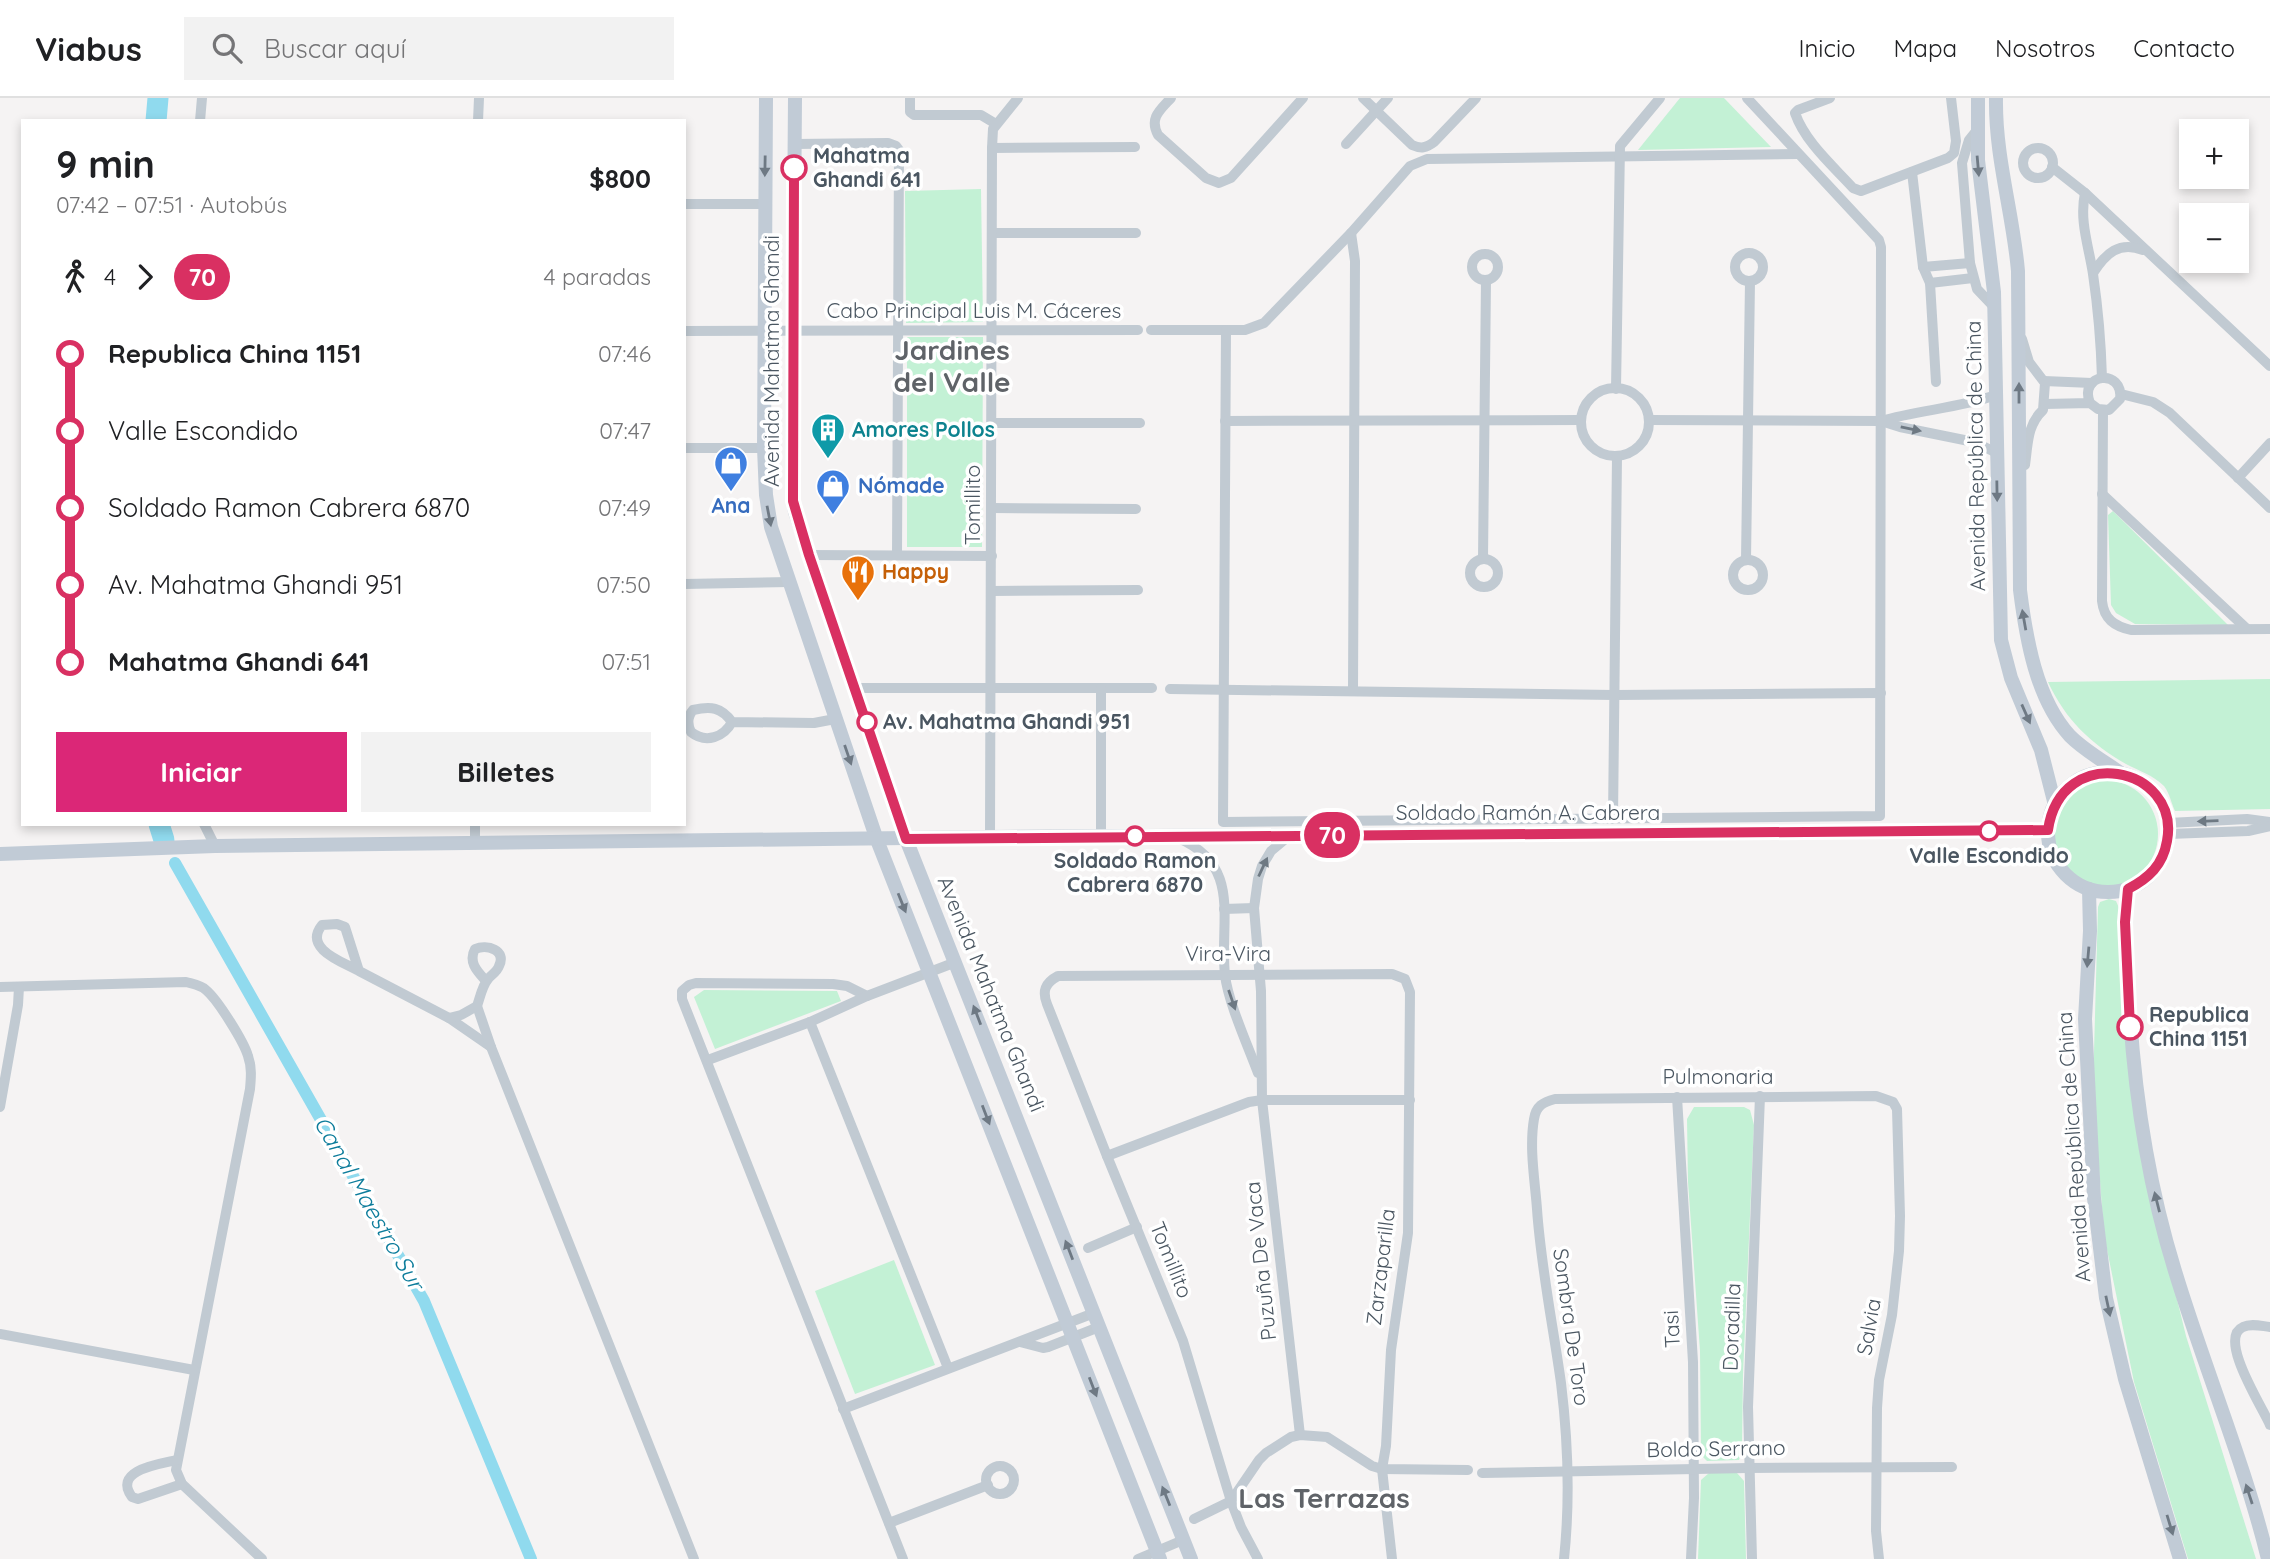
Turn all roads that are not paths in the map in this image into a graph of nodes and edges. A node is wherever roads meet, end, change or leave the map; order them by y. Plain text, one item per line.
1 (202, 98) edge
2 (479, 98) edge
3 (766, 98) edge
4 (795, 98) edge
5 (909, 98) edge
6 (1018, 98) edge
7 (1171, 98) edge
8 (1303, 98) edge
9 (1363, 98) edge
10 (1388, 98) edge
11 (1476, 98) edge
12 (1660, 98) edge
13 (1747, 98) edge
14 (1830, 98) edge
15 (1951, 98) edge
16 (1978, 98) edge
17 (1996, 98) edge
18 (1376, 111) junction
19 (200, 119) edge
20 (478, 119) edge
21 (996, 124) junction
22 (1977, 130) junction
23 (794, 144) junction
24 (1346, 144) dead end
25 (1135, 147) dead end
26 (992, 148) junction
27 (1798, 154) junction
28 (1619, 156) junction
29 (2052, 167) dead end
30 (1912, 172) junction
31 (2085, 193) junction
32 (686, 204) edge
33 (764, 205) junction
34 (992, 233) junction
35 (1136, 233) dead end
36 (1351, 233) junction
37 (2150, 253) junction
38 (1970, 263) junction
39 (1923, 267) junction
40 (2093, 273) junction
41 (1973, 278) junction
42 (1486, 280) dead end
43 (1750, 281) dead end
44 (1930, 283) junction
45 (1994, 308) junction
46 (990, 329) junction
47 (898, 330) junction
48 (1138, 330) dead end
49 (1151, 330) dead end
50 (1226, 330) junction
51 (2019, 330) junction
52 (686, 331) edge
53 (764, 331) junction
54 (793, 331) junction
55 (2270, 366) edge
56 (2097, 380) junction
57 (1936, 382) dead end
58 (2044, 382) junction
59 (1616, 388) junction
60 (2121, 394) junction
61 (1996, 395) junction
62 (2090, 403) junction
63 (2045, 404) junction
64 (2104, 410) junction
65 (1486, 420) junction
66 (1581, 420) junction
67 (1649, 420) junction
68 (1747, 420) junction
69 (1225, 421) junction
70 (1353, 421) junction
71 (1881, 421) junction
72 (992, 423) junction
73 (1140, 423) dead end
74 (2270, 443) edge
75 (686, 448) edge
76 (764, 448) junction
77 (1997, 453) junction
78 (1617, 456) junction
79 (2238, 478) junction
80 (2102, 494) junction
81 (2019, 500) junction
82 (992, 508) junction
83 (2270, 508) edge
84 (1136, 509) dead end
85 (809, 555) junction
86 (897, 555) junction
87 (992, 556) junction
88 (1483, 559) dead end
89 (1746, 560) dead end
90 (789, 582) junction
91 (686, 584) edge
92 (1138, 590) dead end
93 (992, 592) junction
94 (2247, 629) junction
95 (2270, 629) edge
96 (855, 688) junction
97 (991, 688) junction
98 (1101, 688) junction
99 (1153, 688) dead end
100 (1170, 689) dead end
101 (1223, 690) junction
102 (1353, 691) junction
103 (1881, 693) junction
104 (1614, 695) junction
105 (835, 719) junction
106 (732, 722) dead end
107 (2122, 774) junction
108 (2055, 805) junction
109 (1613, 819) junction
110 (2270, 824) edge
111 (205, 826) edge
112 (475, 826) edge
113 (2168, 828) junction
114 (2048, 830) junction
115 (1289, 835) junction
116 (1101, 836) junction
117 (1174, 836) junction
118 (990, 837) junction
119 (906, 839) junction
120 (877, 840) junction
121 (475, 844) junction
122 (215, 846) junction
123 (0, 854) edge
124 (2089, 889) junction
125 (2128, 889) junction
126 (1254, 908) junction
127 (1224, 909) junction
128 (956, 962) junction
129 (930, 970) junction
130 (359, 971) junction
131 (1225, 974) junction
132 (1260, 974) junction
133 (1405, 979) joint
134 (1050, 980) joint
135 (486, 981) dead end
136 (0, 987) edge
137 (19, 987) junction
138 (866, 996) junction
139 (477, 1006) junction
140 (449, 1018) junction
141 (810, 1022) junction
142 (491, 1047) junction
143 (708, 1060) junction
144 (1261, 1082) junction
145 (1760, 1096) junction
146 (1677, 1097) junction
147 (1262, 1100) junction
148 (1410, 1100) junction
149 (1543, 1102) joint
150 (1893, 1102) joint
151 (0, 1107) edge
152 (1107, 1156) junction
153 (1137, 1227) junction
154 (1088, 1248) dead end
155 (1097, 1320) junction
156 (2270, 1327) edge
157 (1071, 1330) junction
158 (0, 1334) edge
159 (1019, 1342) junction
160 (948, 1368) junction
161 (194, 1370) junction
162 (843, 1409) junction
163 (2270, 1425) edge
164 (1300, 1435) junction
165 (177, 1460) junction
166 (1876, 1466) junction
167 (1952, 1467) dead end
168 (1748, 1468) junction
169 (1382, 1469) junction
170 (1694, 1469) junction
171 (1468, 1470) dead end
172 (1566, 1472) junction
173 (1482, 1473) dead end
174 (182, 1484) junction
175 (988, 1485) dead end
176 (1231, 1501) junction
177 (1194, 1519) dead end
178 (889, 1523) junction
179 (1183, 1540) junction
180 (1158, 1555) edge
181 (262, 1559) edge
182 (694, 1559) edge
183 (903, 1559) edge
184 (1138, 1559) edge
185 (1191, 1559) edge
186 (1258, 1559) edge
187 (1392, 1559) edge
188 (1564, 1559) edge
189 (1691, 1559) edge
190 (1752, 1559) edge
191 (1879, 1559) edge
192 (2180, 1559) edge
193 (2268, 1559) edge

1 - 19 street
2 - 20 street
3 -> 33 main road, Avenida Mahatma Ghandi
4 - 23 main road, Avenida Mahatma Ghandi
5 - 21 street
6 - 21 street
7 - 8 street
9 - 18 street
10 - 18 street
11 - 18 street
12 - 28 street
13 - 27 street
14 - 30 street
15 - 30 street
16 - 22 main road, Avenida República de China
17 - 51 main road, Avenida República de China
18 - 24 street
21 - 26 street, Tomillito
22 - 38 street
22 -> 45 main road, Avenida República de China
23 - 47 street
23 - 54 main road, Avenida Mahatma Ghandi
25 - 26 street
26 - 34 street, Tomillito
27 - 28 street
27 - 71 street
28 - 36 street
28 - 59 street
29 - 31 street
30 - 39 street
31 - 37 street
31 - 40 street
32 - 33 street
33 - 53 main road, Avenida Mahatma Ghandi
34 - 35 street
34 - 46 street, Tomillito
36 - 50 street
36 - 70 street
37 - 40 street
37 - 55 street
38 - 39 street
38 - 41 street
39 - 44 street
40 - 56 street
41 - 44 street
41 - 45 street
42 - 65 street
43 - 68 street
44 - 57 street
45 - 61 main road, Avenida República de China
46 - 47 street, Cabo Principal Luis M. Cáceres
46 - 48 street, Cabo Principal Luis M. Cáceres
46 - 72 street, Tomillito
47 - 54 street, Cabo Principal Luis M. Cáceres
47 - 86 street
49 - 50 street
50 - 69 street
51 - 58 street
81 -> 51 main road, Avenida República de China
52 - 53 street, Cabo Principal Luis M. Cáceres
53 - 54 street, Cabo Principal Luis M. Cáceres
53 - 76 main road, Avenida Mahatma Ghandi
54 - 85 main road, Avenida Mahatma Ghandi
56 - 58 street
56 - 60 street
56 - 62 street
58 - 63 street
59 - 66 street
59 - 67 street
60 - 64 street
60 - 79 street
61 - 71 street
61 - 77 main road, Avenida República de China
62 - 63 street
62 - 64 street
63 - 81 street
64 - 80 street
65 - 66 street
65 - 70 street
65 - 88 street
66 - 78 street
67 - 68 street
67 - 78 street
68 - 71 street
68 - 89 street
69 - 70 street
69 - 101 street
70 - 102 street
71 -> 77 street
71 - 103 street
72 - 73 street
72 - 82 street, Tomillito
74 - 79 street
75 - 76 street
76 -> 90 main road, Avenida Mahatma Ghandi
77 -> 108 main road, Avenida República de China
78 - 104 street
79 - 83 street
80 - 94 street
80 - 94 street
107 -> 81 main road, Avenida República de China
82 - 84 street
82 - 87 street, Tomillito
85 - 86 street
85 - 96 main road, Avenida Mahatma Ghandi
86 - 87 street
87 - 93 street, Tomillito
90 - 91 street
90 - 105 main road, Avenida Mahatma Ghandi
92 - 93 street
93 - 97 street, Tomillito
94 - 95 street
96 - 97 street
96 - 119 main road, Avenida Mahatma Ghandi
97 - 98 street
97 - 118 street, Tomillito
98 - 99 street
98 - 116 street
100 - 101 street
101 - 102 street
101 - 109 street
102 - 104 street
103 - 104 street
103 - 109 street
104 - 109 street
105 - 106 street
105 -> 120 main road, Avenida Mahatma Ghandi
107 - 108 main road
107 - 113 main road
108 - 114 main road
110 -> 113 street
110 - 113 street
111 - 122 street
112 - 121 street
113 - 125 main road
114 - 115 main road, Soldado Ramón A. Cabrera
114 - 124 main road
115 - 117 main road, Soldado Ramón A. Cabrera
126 -> 115 street
116 - 117 main road, Soldado Ramón A. Cabrera
116 - 118 main road, Soldado Ramón A. Cabrera
117 - 127 street
118 - 119 main road, Soldado Ramón A. Cabrera
119 - 120 main road, Soldado Ramón A. Cabrera
119 - 128 main road, Avenida Mahatma Ghandi
120 - 121 main road, Soldado Ramón A. Cabrera
120 -> 129 main road, Avenida Mahatma Ghandi
121 - 122 main road, Soldado Ramón A. Cabrera
122 - 123 main road, Soldado Ramón A. Cabrera
124 - 125 main road
124 -> 192 main road, Avenida República de China
193 -> 125 main road
126 - 127 street
126 - 132 street
127 - 131 street
128 - 129 street
155 -> 128 main road, Avenida Mahatma Ghandi
129 - 138 street
129 -> 157 main road, Avenida Mahatma Ghandi
130 - 130 street
130 - 140 street
131 - 132 street, Vira-Vira
131 - 134 street, Vira-Vira
131 -> 144 street
132 - 133 street, Vira-Vira
132 - 144 street
133 - 148 street, Zarzaparilla
134 - 152 street, Tomillito
135 - 139 street
136 - 137 street
137 - 151 street
137 - 161 street
138 - 141 street
138 - 143 street
139 - 140 street
139 - 142 street
140 - 142 street
141 - 143 street
141 - 160 street
142 - 182 street
143 - 162 street
144 - 147 street, Puzuña De Vaca
145 - 146 street, Pulmonaria
145 - 150 street, Pulmonaria
145 - 168 street, Doradilla
146 - 149 street, Pulmonaria
146 - 170 street, Tasi
147 - 148 street
147 - 152 street
147 - 164 street, Puzuña De Vaca
148 - 169 street, Zarzaparilla
149 - 172 street, Sombra De Toro
150 - 166 street, Salvia
152 - 153 street, Tomillito
153 - 154 street
153 - 176 street, Tomillito
155 - 157 street
179 -> 155 main road, Avenida Mahatma Ghandi
156 - 163 street
157 - 159 street
157 - 159 street
157 -> 180 main road, Avenida Mahatma Ghandi
158 - 161 street
159 - 160 street
160 - 162 street
161 - 165 street
162 - 178 street
164 - 169 street
164 - 176 street
165 - 174 street
165 - 174 street
166 - 167 street, Boldo Serrano
166 - 168 street, Boldo Serrano
166 - 191 street, Salvia
168 - 170 street, Boldo Serrano
168 - 190 street, Doradilla
169 - 171 street
169 - 187 street, Zarzaparilla
170 - 172 street, Boldo Serrano
170 - 189 street, Tasi
172 - 173 street, Boldo Serrano
172 - 188 street, Sombra De Toro
174 - 181 street
175 - 178 street
176 - 177 street
176 - 186 street, Tomillito
178 - 183 street
179 - 180 street
179 - 185 main road, Avenida Mahatma Ghandi
180 - 184 street

